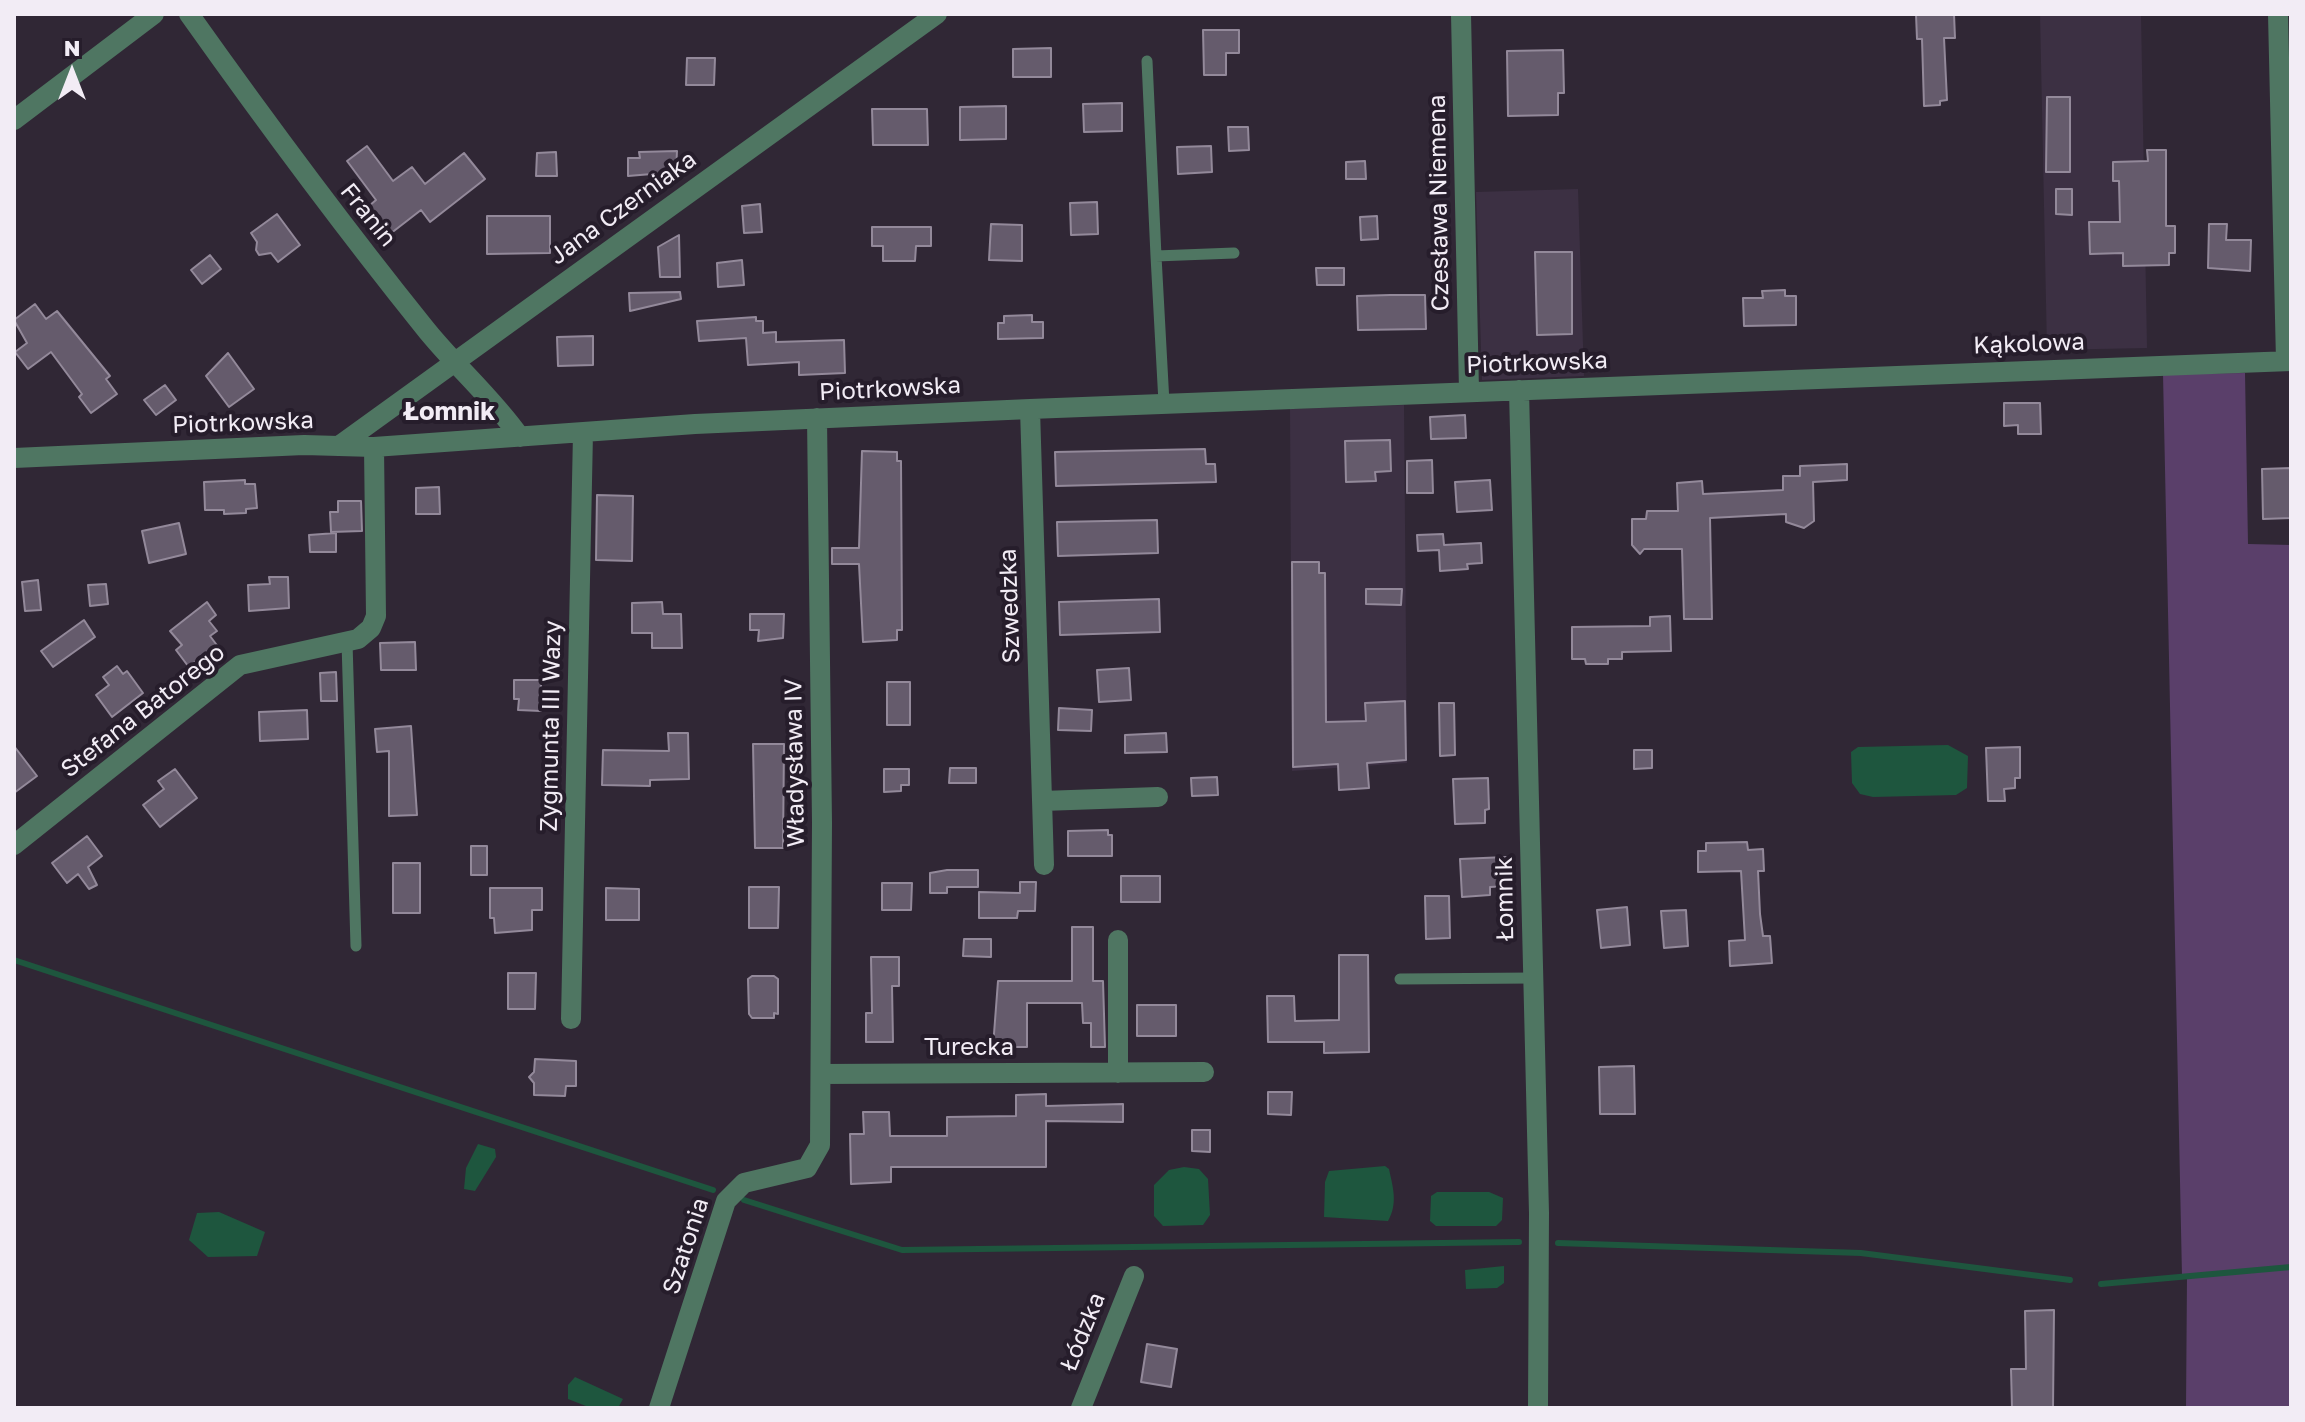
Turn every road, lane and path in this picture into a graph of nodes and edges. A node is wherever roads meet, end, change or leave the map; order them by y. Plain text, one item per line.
1 (154, 14) edge
2 (189, 14) edge
3 (937, 14) edge
4 (1461, 14) edge
5 (2278, 14) edge
6 (1147, 61) dead end
7 (14, 120) edge
8 (1234, 253) dead end
9 (1156, 256) junction
10 (2288, 361) edge
11 (453, 363) junction
12 (1768, 380) joint
13 (1519, 390) junction
14 (1469, 391) junction
15 (1164, 403) junction
16 (1030, 409) junction
17 (817, 418) junction
18 (583, 433) junction
19 (520, 437) junction
20 (340, 445) junction
21 (374, 447) junction
22 (14, 458) edge
23 (347, 642) junction
24 (1158, 797) dead end
25 (1042, 801) junction
26 (14, 845) edge
27 (1044, 865) dead end
28 (1118, 940) dead end
29 (356, 946) dead end
30 (1533, 978) junction
31 (1400, 979) dead end
32 (571, 1019) dead end
33 (1204, 1072) dead end
34 (1118, 1073) junction
35 (822, 1074) junction
36 (820, 1108) joint
37 (1134, 1276) dead end
38 (659, 1408) edge
39 (1081, 1408) edge
40 (1538, 1408) edge

1 - 7 street
2 - 11 street, Franin
3 - 11 street, Jana Czerniaka
4 - 14 street, Czesława Niemena
5 - 10 street
6 - 9 lane
8 - 9 lane
9 - 15 lane
10 - 12 street, Kąkolowa
11 - 19 street, Franin
11 - 20 street, Jana Czerniaka
12 - 13 street, Piotrkowska
13 - 14 street, Piotrkowska
13 - 30 street, Łomnik
14 - 15 street, Piotrkowska
15 - 16 street, Piotrkowska
16 - 17 street, Piotrkowska
16 - 25 street, Szwedzka
17 - 18 street, Piotrkowska
17 - 35 street, Władysława IV
18 - 19 street, Piotrkowska
18 - 32 street, Zygmunta III Wazy
19 - 21 street, Piotrkowska
20 - 21 street, Piotrkowska
20 - 22 street, Piotrkowska
21 - 23 street, Stefana Batorego
23 - 26 street, Stefana Batorego
23 - 29 lane
24 - 25 street
25 - 27 street, Szwedzka
28 - 34 street
30 - 31 lane
30 - 40 street, Łomnik
33 - 34 street, Turecka
34 - 35 street, Turecka
35 - 36 street, Władysława IV
36 - 38 street, Szatonia
37 - 39 street, Łódzka

